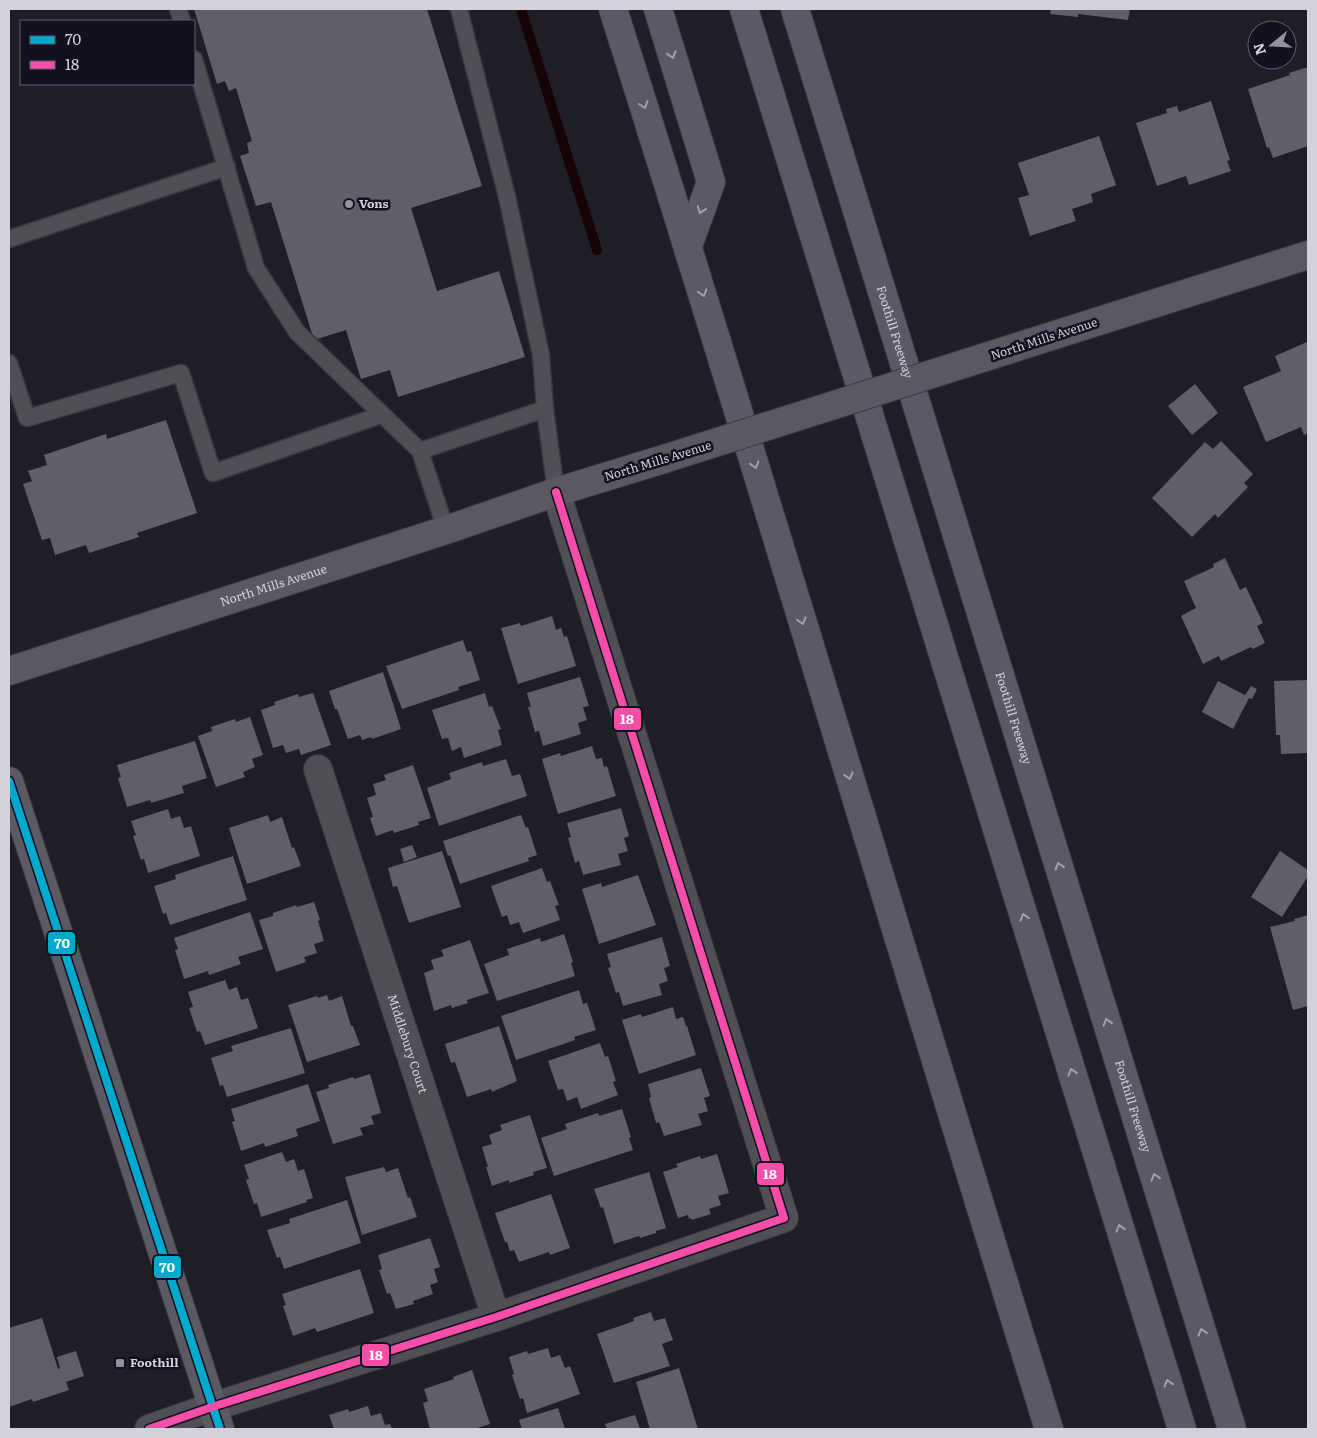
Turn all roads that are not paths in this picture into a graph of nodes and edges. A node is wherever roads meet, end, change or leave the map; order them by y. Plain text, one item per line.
1 (459, 9) edge
2 (613, 9) edge
3 (658, 9) edge
4 (744, 9) edge
5 (795, 9) edge
6 (195, 62) edge
7 (226, 167) junction
8 (9, 239) edge
9 (688, 246) junction
10 (1308, 255) edge
11 (9, 363) edge
12 (545, 409) junction
13 (381, 415) junction
14 (420, 451) junction
15 (556, 492) junction
16 (446, 530) junction
17 (9, 672) edge
18 (318, 769) dead end
19 (9, 781) edge
20 (496, 1316) junction
21 (216, 1418) edge
22 (149, 1429) edge
23 (1049, 1429) edge
24 (1182, 1429) edge
25 (1232, 1429) edge

1 - 12 lane
2 -> 9 highway
3 -> 9 highway
24 -> 4 highway
25 -> 5 highway, Foothill Freeway
6 - 7 lane
7 - 8 lane
7 - 13 lane
9 -> 23 highway
10 - 15 main road, North Mills Avenue, bridge
11 - 13 lane
12 - 14 lane
12 - 15 lane
13 - 14 lane
14 - 16 lane
15 - 16 main road, North Mills Avenue
15 - 20 street
16 - 17 main road, North Mills Avenue
18 - 20 street, Middlebury Court
19 - 21 main road
20 - 21 street
21 - 22 street

